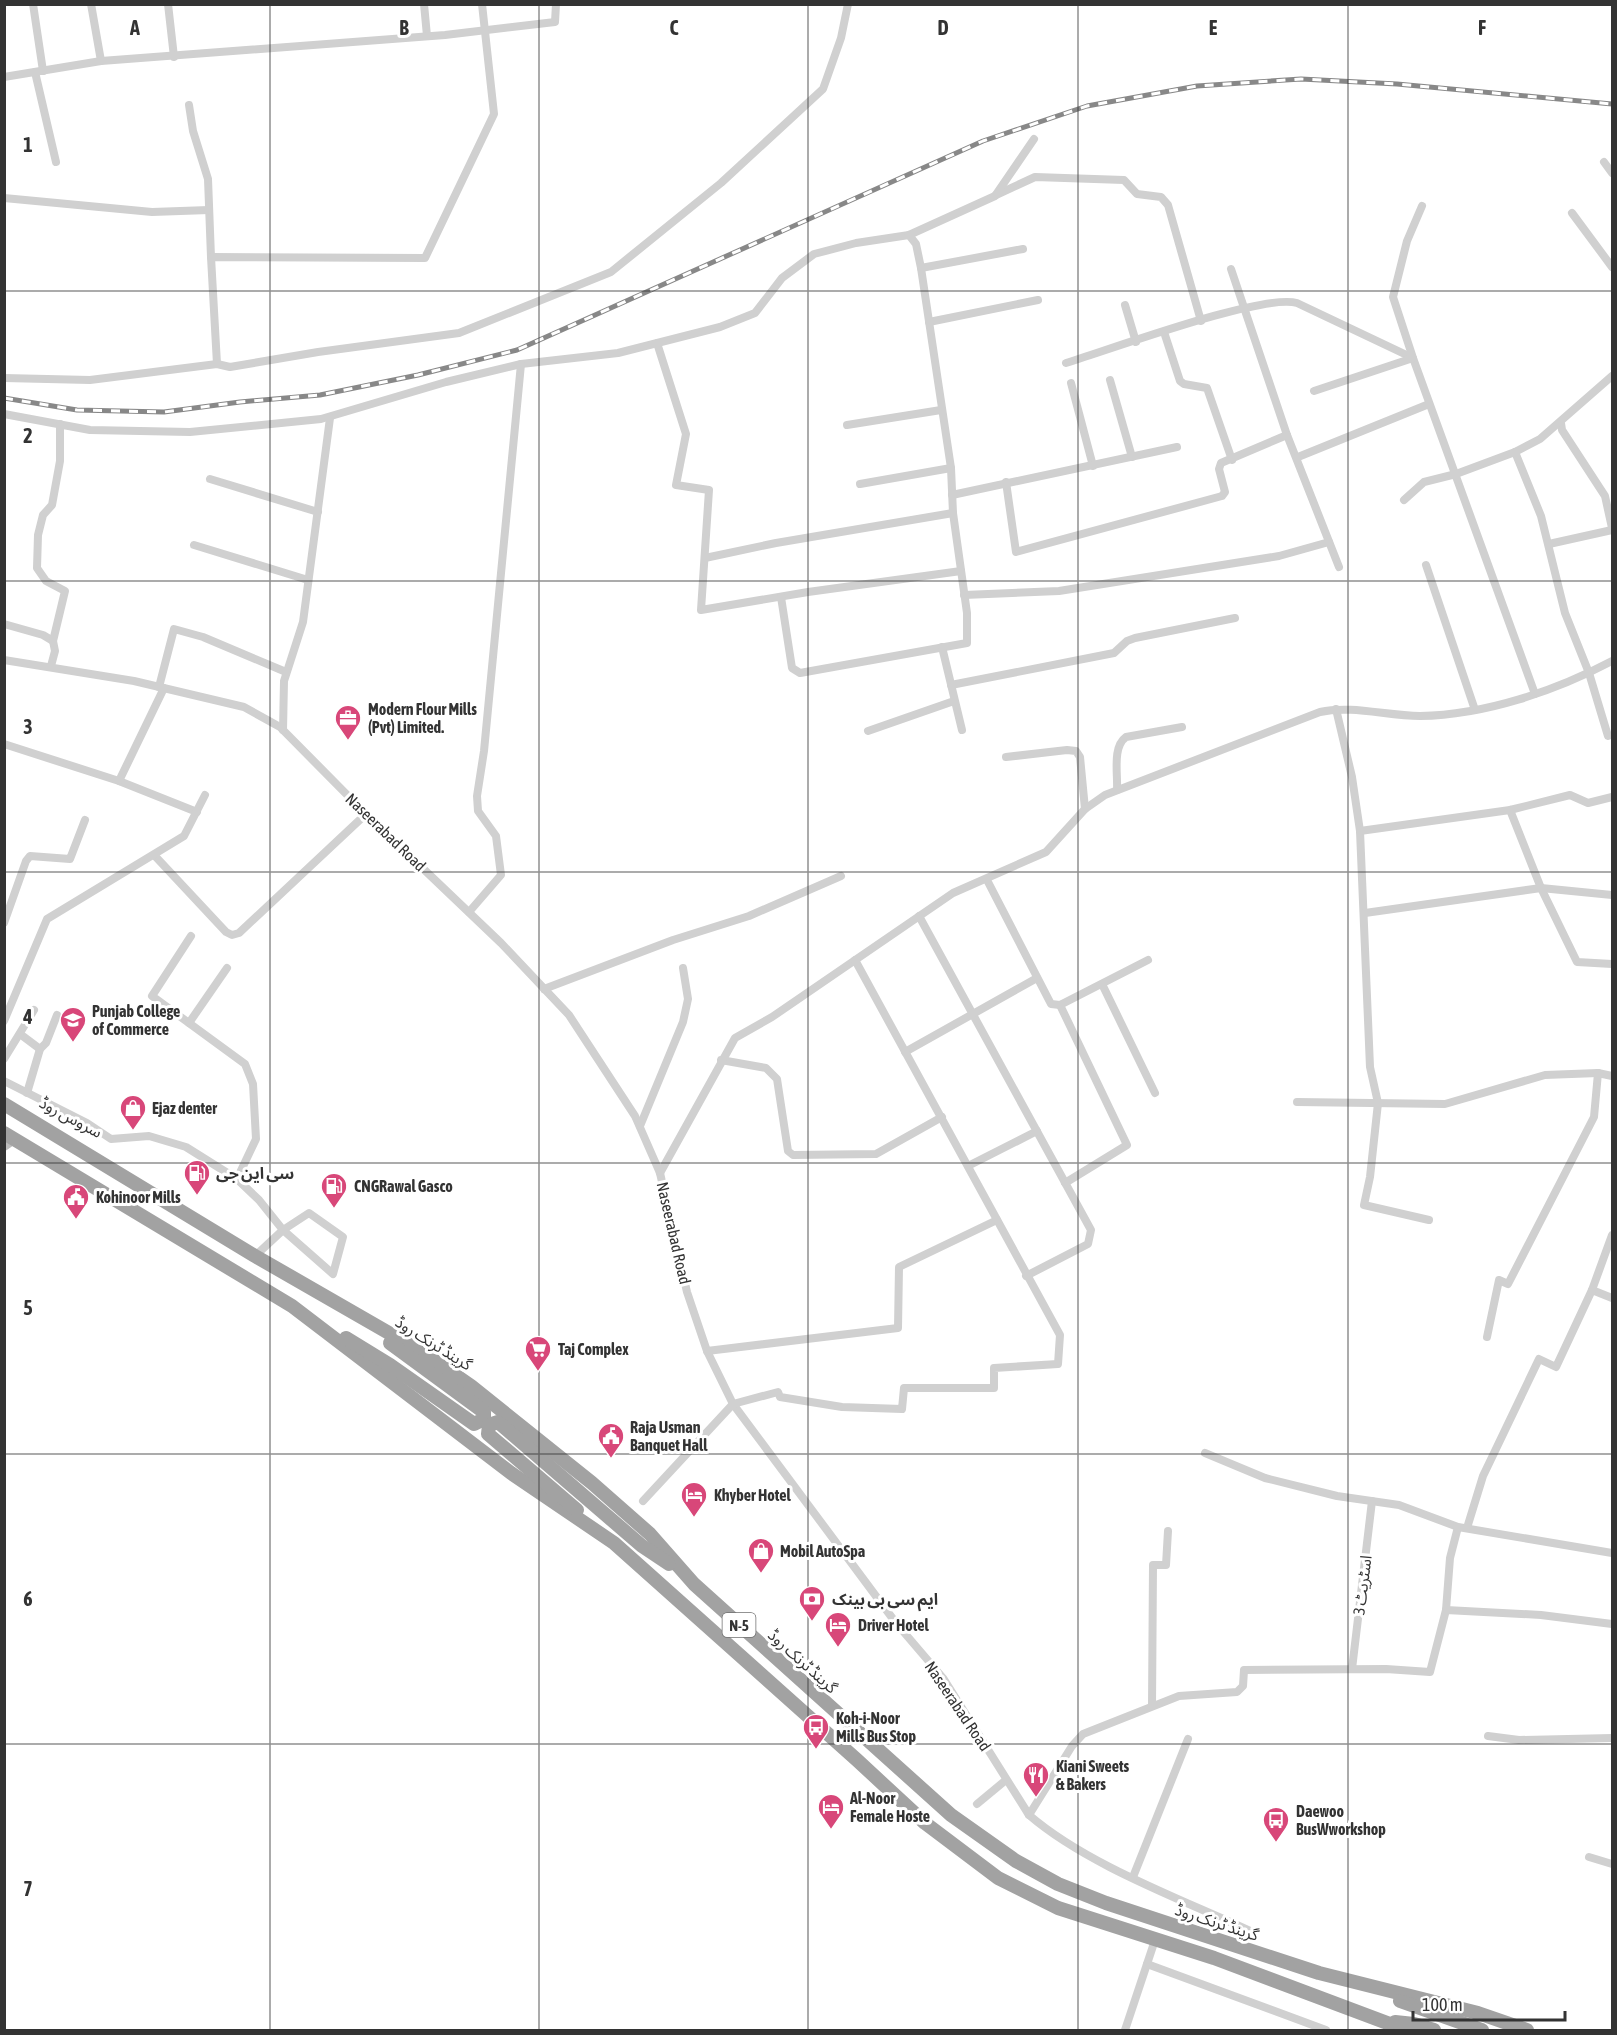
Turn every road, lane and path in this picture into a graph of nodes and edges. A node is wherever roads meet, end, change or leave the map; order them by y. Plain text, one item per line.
1 (33, 4) edge
2 (91, 4) edge
3 (168, 4) edge
4 (424, 4) edge
5 (482, 4) edge
6 (556, 4) edge
7 (848, 4) edge
8 (484, 31) junction
9 (427, 36) junction
10 (174, 57) junction
11 (101, 60) junction
12 (39, 71) junction
13 (4, 77) edge
14 (189, 105) dead end
15 (1034, 139) dead end
16 (56, 162) dead end
17 (1604, 162) dead end
18 (1612, 173) edge
19 (994, 196) junction
20 (4, 198) edge
21 (1422, 206) dead end
22 (209, 210) junction
23 (1572, 213) dead end
24 (909, 236) junction
25 (1023, 249) dead end
26 (211, 256) junction
27 (1612, 267) edge
28 (921, 268) junction
29 (1231, 269) dead end
30 (1038, 300) dead end
31 (1125, 305) dead end
32 (1246, 309) junction
33 (1201, 321) junction
34 (929, 322) junction
35 (1164, 332) junction
36 (1136, 342) junction
37 (657, 343) junction
38 (1413, 358) junction
39 (217, 363) junction
40 (1066, 363) dead end
41 (520, 364) junction
42 (1612, 376) edge
43 (4, 378) edge
44 (1110, 380) dead end
45 (1071, 383) dead end
46 (1314, 391) dead end
47 (1429, 404) junction
48 (941, 410) junction
49 (4, 414) edge
50 (330, 418) junction
51 (1561, 423) junction
52 (60, 424) junction
53 (847, 425) dead end
54 (1287, 435) junction
55 (1177, 447) dead end
56 (1515, 452) junction
57 (1131, 457) junction
58 (1298, 457) junction
59 (1232, 460) junction
60 (1093, 466) junction
61 (951, 468) junction
62 (1456, 474) junction
63 (210, 479) dead end
64 (1006, 482) junction
65 (860, 484) dead end
66 (952, 495) junction
67 (1404, 500) dead end
68 (318, 512) junction
69 (953, 513) junction
70 (1612, 529) edge
71 (1329, 542) junction
72 (1549, 544) junction
73 (194, 545) dead end
74 (705, 558) junction
75 (1426, 565) dead end
76 (1339, 567) dead end
77 (961, 572) junction
78 (308, 580) junction
79 (964, 596) junction
80 (780, 597) junction
81 (1235, 618) dead end
82 (4, 624) edge
83 (53, 641) junction
84 (942, 648) junction
85 (4, 660) edge
86 (1612, 661) edge
87 (51, 666) junction
88 (286, 672) junction
89 (1589, 673) junction
90 (951, 686) junction
91 (162, 688) junction
92 (1535, 694) junction
93 (954, 701) junction
94 (1336, 709) junction
95 (1474, 710) junction
96 (1182, 727) dead end
97 (283, 730) junction
98 (962, 730) dead end
99 (868, 731) dead end
100 (1608, 736) dead end
101 (4, 744) edge
102 (1006, 757) dead end
103 (119, 781) junction
104 (1118, 790) junction
105 (205, 795) dead end
106 (1612, 797) edge
107 (1085, 809) junction
108 (1510, 810) junction
109 (197, 812) junction
110 (366, 814) junction
111 (85, 820) dead end
112 (1360, 831) junction
113 (155, 856) junction
114 (841, 876) dead end
115 (987, 880) junction
116 (1541, 888) junction
117 (1612, 895) edge
118 (469, 912) junction
119 (1365, 913) junction
120 (919, 916) junction
121 (4, 923) edge
122 (191, 936) dead end
123 (855, 960) junction
124 (1148, 960) dead end
125 (1612, 964) edge
126 (227, 968) dead end
127 (683, 968) dead end
128 (1037, 978) junction
129 (1102, 984) junction
130 (544, 989) junction
131 (1060, 1005) junction
132 (34, 1010) dead end
133 (973, 1014) junction
134 (57, 1015) dead end
135 (4, 1022) edge
136 (189, 1023) junction
137 (20, 1034) junction
138 (40, 1049) junction
139 (905, 1052) junction
140 (4, 1059) edge
141 (721, 1060) junction
142 (1598, 1073) junction
143 (1612, 1076) edge
144 (4, 1081) edge
145 (27, 1093) junction
146 (1155, 1093) dead end
147 (1297, 1102) dead end
148 (1378, 1103) junction
149 (4, 1104) edge
150 (942, 1117) junction
151 (640, 1126) junction
152 (1036, 1131) junction
153 (8, 1139) edge
154 (968, 1166) junction
155 (660, 1173) junction
156 (237, 1179) junction
157 (1065, 1183) junction
158 (1429, 1220) dead end
159 (997, 1221) junction
160 (283, 1230) junction
161 (1612, 1235) edge
162 (255, 1256) junction
163 (1026, 1276) junction
164 (1592, 1290) junction
165 (327, 1298) junction
166 (1612, 1298) edge
167 (292, 1306) junction
168 (1487, 1337) dead end
169 (707, 1351) junction
170 (733, 1404) junction
171 (1205, 1453) dead end
172 (643, 1501) dead end
173 (1372, 1502) junction
174 (1458, 1527) junction
175 (1467, 1528) junction
176 (1168, 1531) dead end
177 (614, 1544) junction
178 (1612, 1553) edge
179 (680, 1571) junction
180 (1446, 1610) junction
181 (1612, 1624) edge
182 (1352, 1670) junction
183 (1152, 1706) junction
184 (1488, 1736) dead end
185 (1612, 1738) edge
186 (1188, 1739) dead end
187 (1006, 1780) junction
188 (977, 1804) dead end
189 (1029, 1815) junction
190 (1589, 1857) dead end
191 (1612, 1864) edge
192 (1133, 1877) junction
193 (1250, 1931) dead end
194 (1155, 1940) junction
195 (1147, 1964) junction
196 (1319, 1973) junction
197 (1385, 2022) junction
198 (1125, 2031) edge
199 (1326, 2031) edge
200 (1406, 2031) edge
201 (1434, 2031) edge
202 (1482, 2031) edge
203 (1527, 2031) edge

1 - 12 street
2 - 11 street
3 - 10 street
4 - 9 street
5 - 8 street
6 - 8 street
7 - 39 street
8 - 9 street
8 - 26 street
9 - 10 street
10 - 11 street
11 - 12 street
12 - 13 street
12 - 16 street
14 - 22 street
15 - 19 street
17 - 18 street
19 - 24 street
19 - 33 street
20 - 22 street
21 - 38 street
22 - 26 street
23 - 27 street
24 - 28 street
24 - 37 street
25 - 28 street
26 - 39 street
28 - 34 street
29 - 32 street
30 - 34 street
31 - 36 street
32 - 33 street
32 - 38 street
32 - 54 street
33 - 35 street
34 - 48 street
35 - 36 street
35 - 59 street
36 - 40 street
37 - 41 street
37 - 74 street
38 - 46 street
38 - 47 street
39 - 43 street
41 - 50 street
41 - 118 street
42 - 51 street
44 - 57 street
45 - 60 street
47 - 58 street
47 - 62 street
48 - 53 street
48 - 61 street
49 - 52 street
50 - 52 street
50 - 68 street
51 - 56 street
51 - 70 street
52 - 83 street
54 - 58 street
54 - 59 street
55 - 57 street
56 - 62 street
56 - 72 street
57 - 60 street
58 - 71 street
59 - 64 street
60 - 64 street
61 - 65 street
61 - 66 street
62 - 67 street
62 - 92 street
63 - 68 street
64 - 66 street
66 - 69 street
68 - 78 street
69 - 74 street
69 - 77 street
70 - 72 street
71 - 76 street
71 - 79 street
72 - 89 street
73 - 78 street
74 - 80 street
75 - 95 street
77 - 79 street
77 - 80 street
78 - 88 street
79 - 84 street
80 - 84 street
81 - 90 street
82 - 83 street
83 - 87 street
84 - 90 street
85 - 87 street, Naseerabad Road
86 - 89 street
87 - 91 street, Naseerabad Road
88 - 91 street
88 - 97 street
89 - 92 street
89 - 100 street
90 - 93 street
91 - 97 street, Naseerabad Road
91 - 103 street
92 - 95 street
93 - 98 street
93 - 99 street
94 - 95 street
94 - 104 street
94 - 112 street
96 - 104 street
97 - 110 street, Naseerabad Road
101 - 103 street
102 - 107 street
103 - 109 street
104 - 107 street
105 - 109 street
106 - 108 street
107 - 115 street
108 - 112 street
108 - 116 street
109 - 113 street
110 - 113 street
110 - 118 street, Naseerabad Road
111 - 121 street
112 - 119 street
113 - 135 street
114 - 130 street
115 - 120 street
115 - 128 street
116 - 117 street
116 - 119 street
116 - 125 street
118 - 130 street, Naseerabad Road
119 - 148 street
120 - 123 street
120 - 133 street
122 - 136 street
123 - 139 street
123 - 141 street
124 - 129 street
126 - 136 street
127 - 151 street
128 - 131 street
128 - 133 street
129 - 131 street
129 - 146 street
130 - 151 street, Naseerabad Road
131 - 157 street
132 - 137 street
133 - 139 street
133 - 152 street
134 - 138 street
136 - 156 street
137 - 138 street
137 - 140 street
138 - 145 street
139 - 150 street
141 - 150 street
141 - 155 street
142 - 143 street
142 - 148 street
142 - 168 street
144 - 145 street, سروس روڈ
145 - 156 street, سروس روڈ
147 - 148 street
148 - 158 street
149 - 162 highway, گرینڈ ٹرنک روڈ / N-5
150 - 154 street
151 - 155 street, Naseerabad Road
152 - 154 street
152 - 157 street
153 - 167 highway, N-5
154 - 159 street
155 - 169 street, Naseerabad Road
156 - 160 street, سروس روڈ
157 - 163 street
159 - 163 street
159 - 169 street
160 - 160 street, سروس روڈ
160 - 162 street
161 - 164 street
162 - 165 highway, گرینڈ ٹرنک روڈ / N-5
163 - 170 street
164 - 166 street
164 - 175 street
165 - 167 highway
165 - 179 highway, گرینڈ ٹرنک روڈ / N-5
167 - 177 highway, N-5
169 - 170 street, Naseerabad Road
170 - 172 street
170 - 187 street, Naseerabad Road
171 - 173 street
173 - 174 street
173 - 182 street, اسٹریٹ 3
174 - 175 street
174 - 180 street
175 - 178 street
176 - 183 street
177 - 179 highway
177 - 194 highway, N-5
179 - 196 highway, گرینڈ ٹرنک روڈ / N-5
180 - 181 street
180 - 182 street
182 - 183 street
183 - 189 street
184 - 185 street
186 - 192 street
187 - 188 street
187 - 189 street, Naseerabad Road
189 - 192 street, Naseerabad Road
190 - 191 street
192 - 193 street, Naseerabad Road
194 - 195 street
194 - 197 highway, N-5
195 - 198 street
195 - 199 street
196 - 202 highway
196 - 203 highway, گرینڈ ٹرنک روڈ / N-5
197 - 200 highway, N-5
197 - 201 highway

